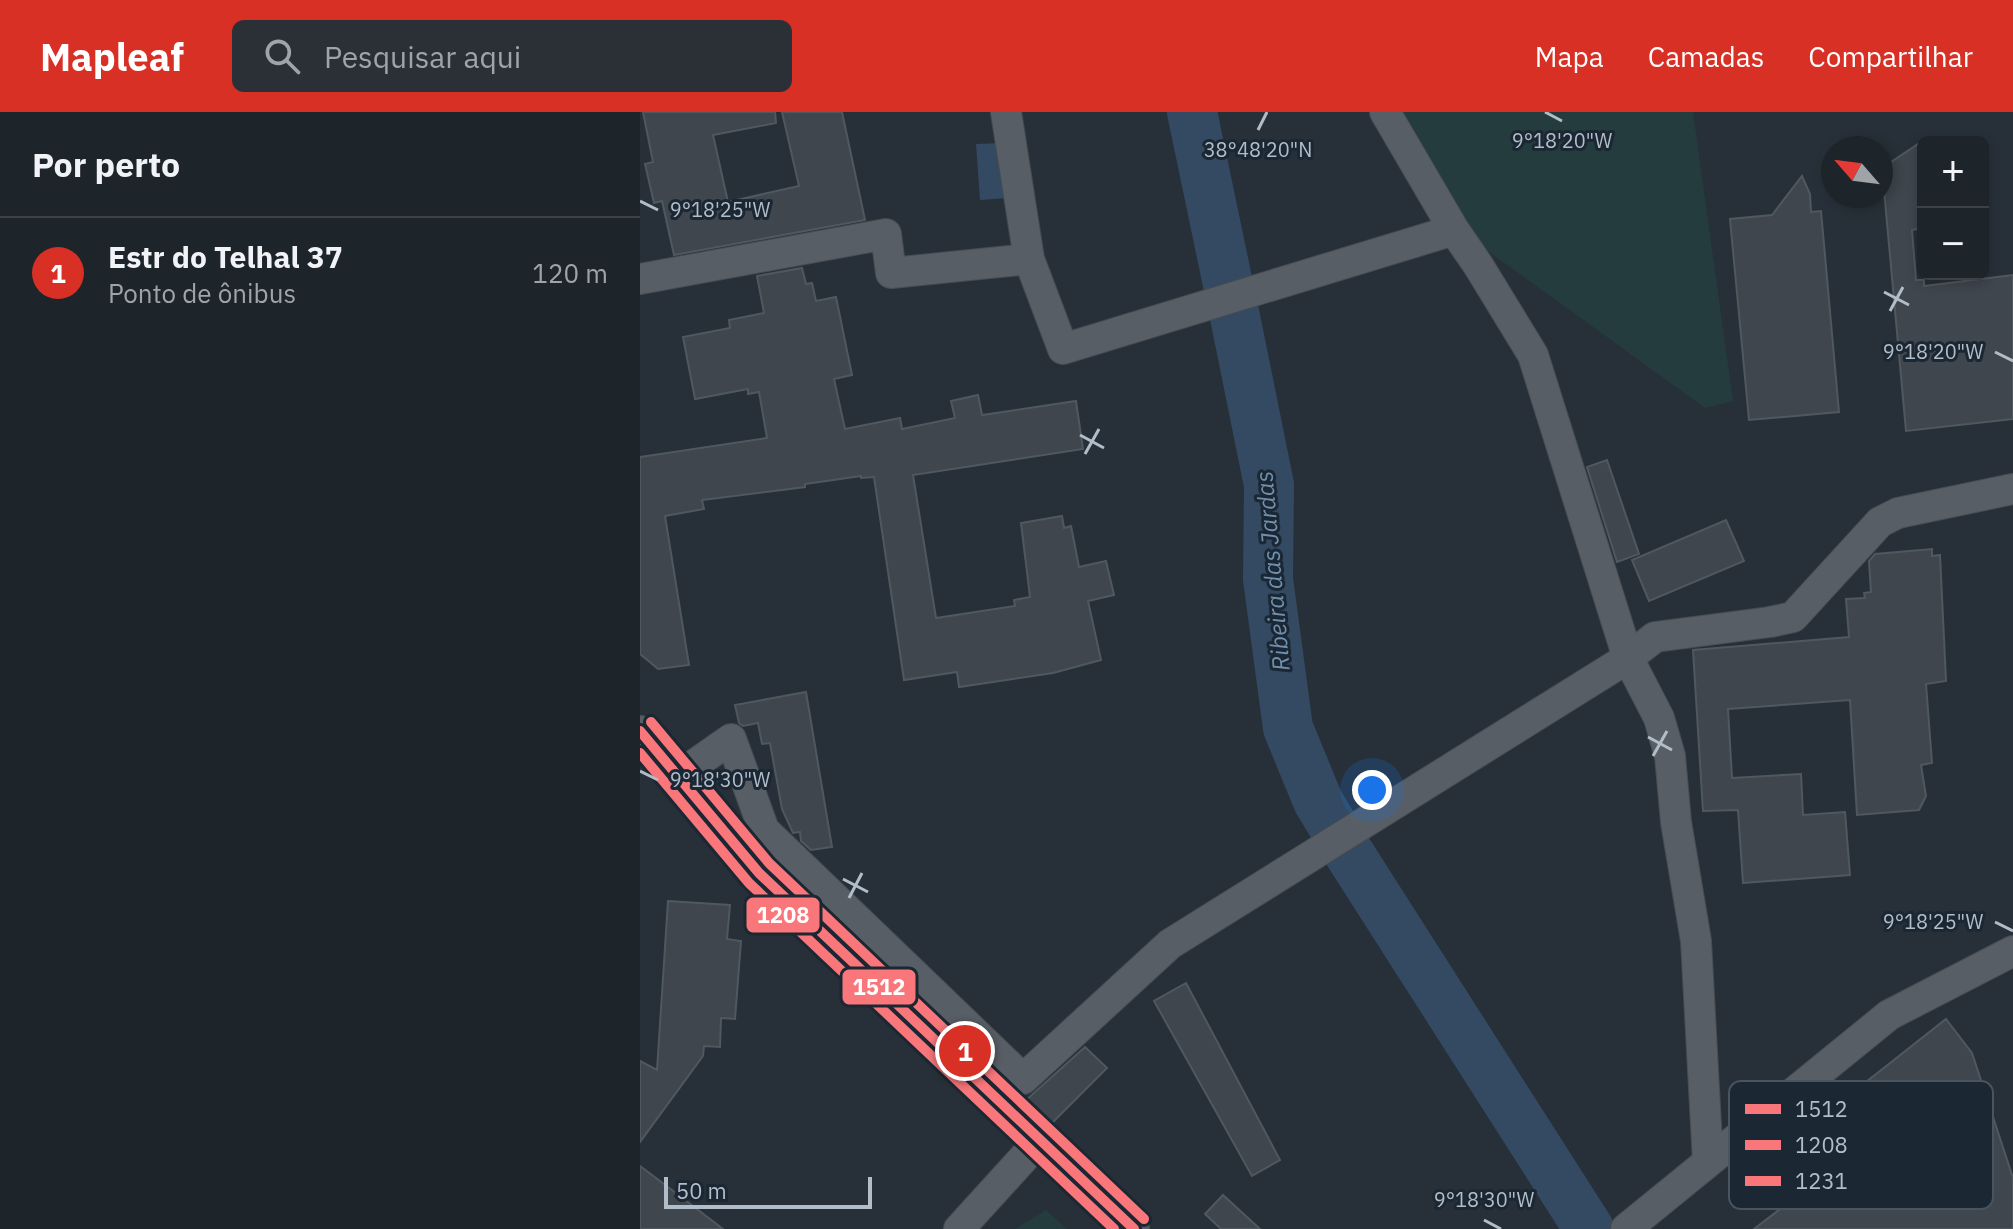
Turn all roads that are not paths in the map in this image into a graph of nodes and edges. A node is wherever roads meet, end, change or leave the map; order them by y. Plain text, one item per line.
1 (1006, 112) edge
2 (1385, 112) edge
3 (1454, 230) junction
4 (1029, 259) junction
5 (640, 279) edge
6 (2013, 489) edge
7 (1628, 658) junction
8 (640, 731) edge
9 (678, 776) junction
10 (2013, 951) edge
11 (1808, 1081) edge
12 (1040, 1140) junction
13 (1729, 1145) edge
14 (1708, 1162) junction
15 (959, 1229) edge
16 (1134, 1229) edge
17 (1626, 1229) edge

1 - 4 street
2 - 3 street
3 - 4 street
3 - 7 street
4 - 5 street
6 - 7 street
7 - 9 street
7 - 14 street
8 - 9 street
9 - 12 street
10 - 11 street
12 - 15 street
12 - 16 street
13 - 14 street
14 - 17 street

